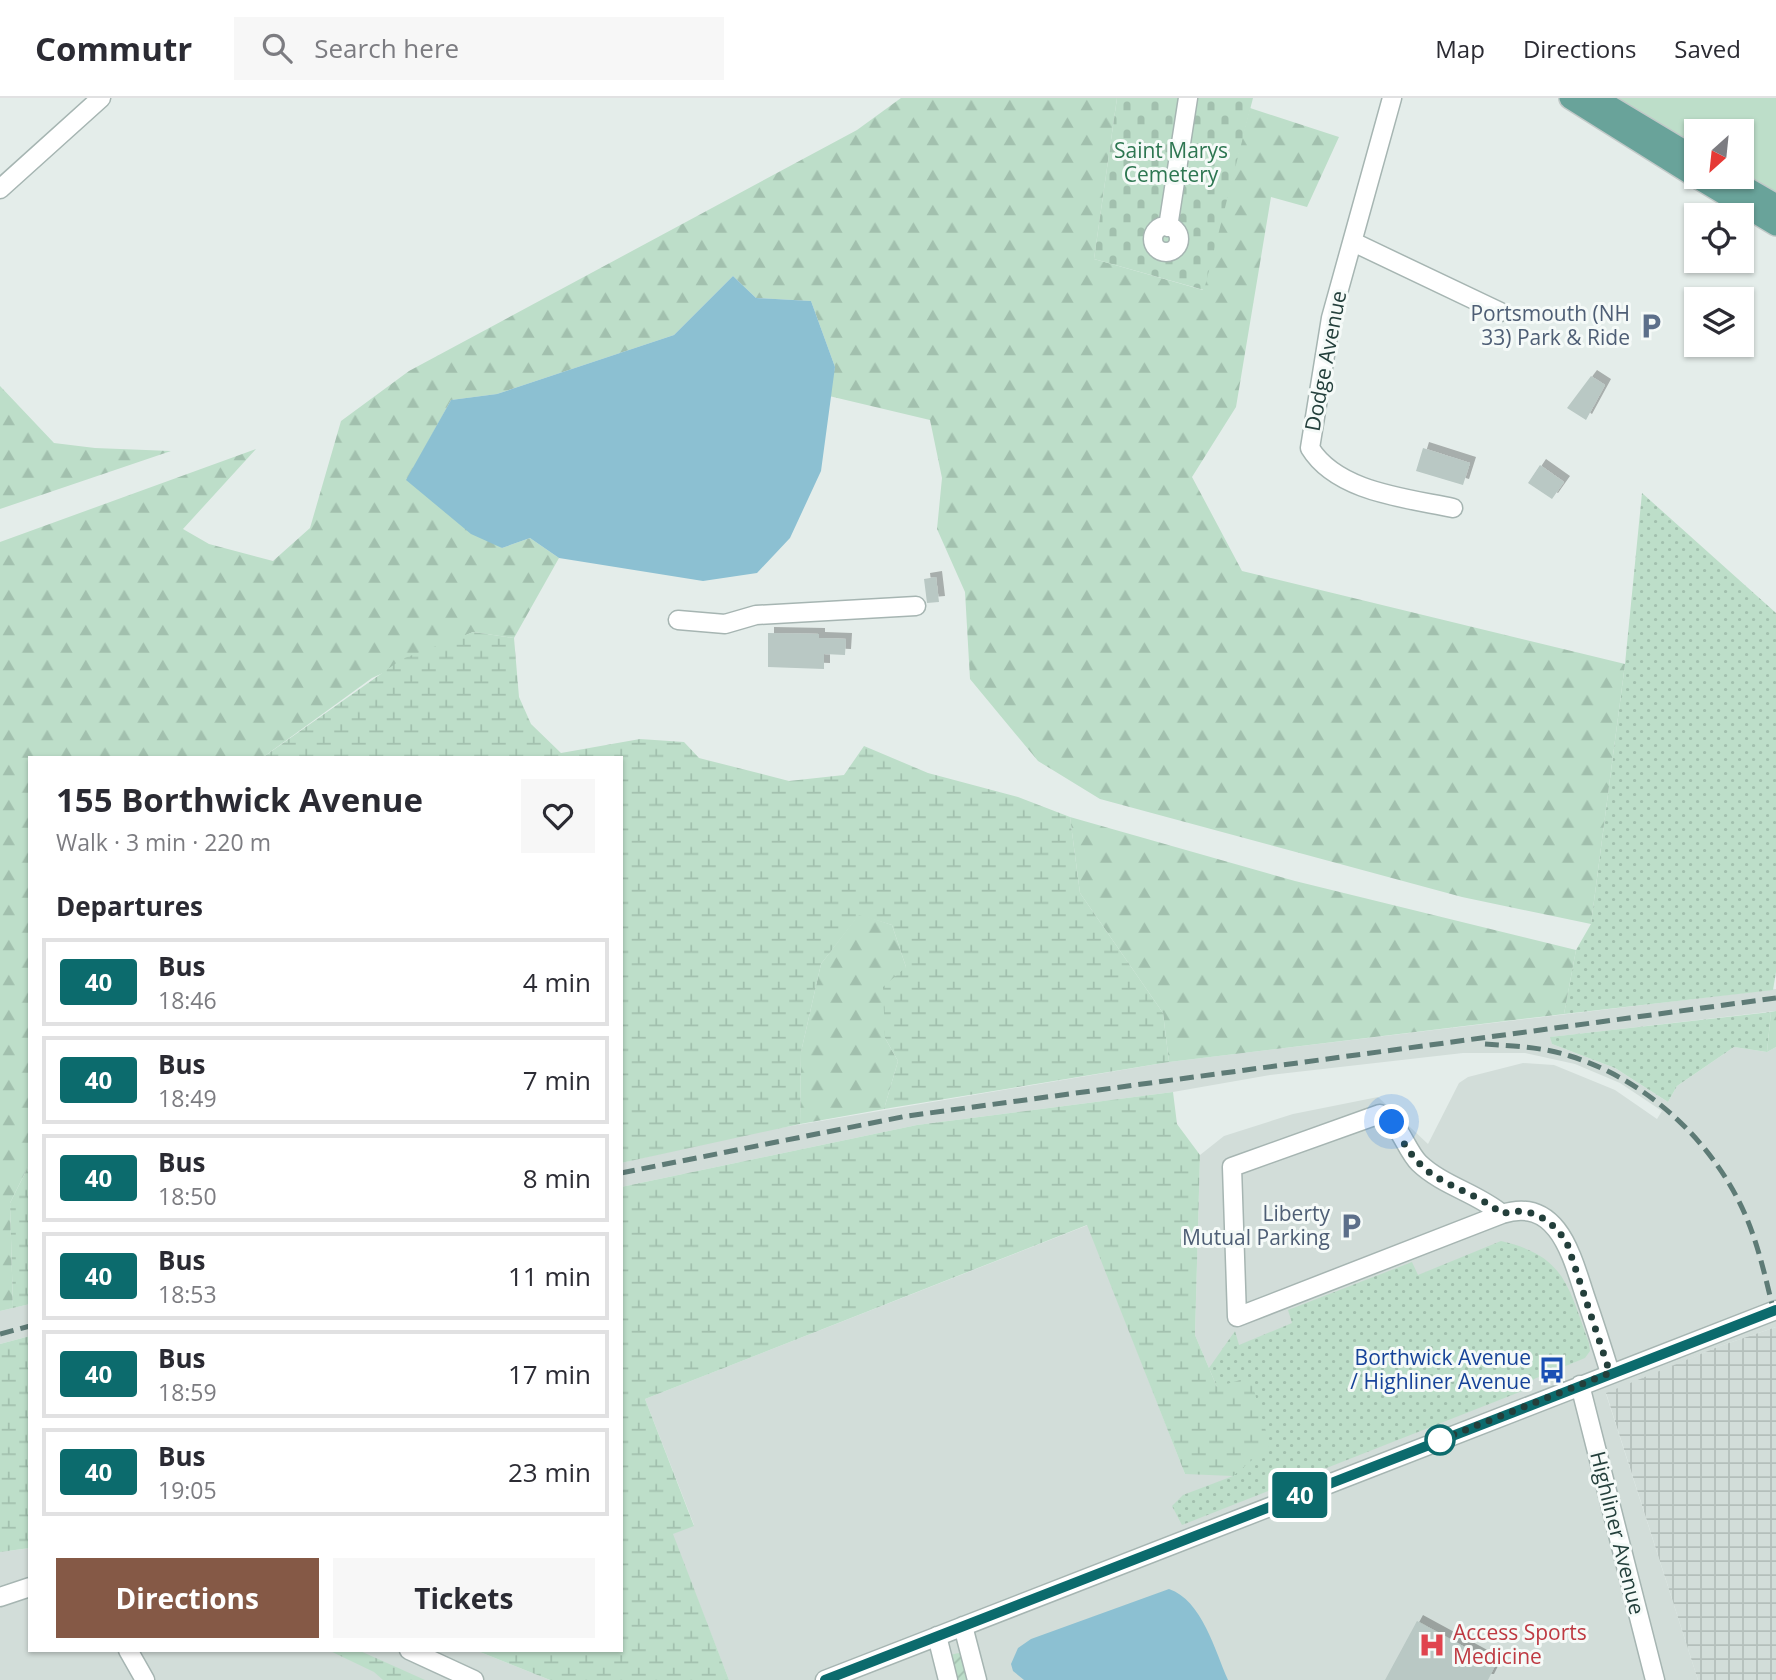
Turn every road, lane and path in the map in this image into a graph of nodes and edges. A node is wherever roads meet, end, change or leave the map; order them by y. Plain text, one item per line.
1 (101, 98) edge
2 (1188, 98) edge
3 (1392, 98) edge
4 (1570, 98) edge
5 (1596, 98) edge
6 (1684, 151) edge
7 (1684, 169) edge
8 (0, 189) edge
9 (1716, 189) edge
10 (1749, 189) edge
11 (1776, 205) edge
12 (1776, 225) edge
13 (1168, 226) dead end
14 (1353, 242) junction
15 (1500, 312) dead end
16 (1453, 508) dead end
17 (916, 606) dead end
18 (678, 620) dead end
19 (1502, 1214) junction
20 (1776, 1310) edge
21 (1610, 1373) junction
22 (1580, 1385) junction
23 (28, 1588) edge
24 (0, 1597) edge
25 (963, 1626) junction
26 (937, 1636) junction
27 (413, 1652) edge
28 (474, 1680) edge
29 (825, 1680) edge
30 (948, 1680) edge
31 (977, 1680) edge
32 (1655, 1680) edge

1 - 8 street
2 - 13 street
3 - 14 street, Dodge Avenue
4 - 7 main road
5 - 6 main road
9 - 12 main road
10 - 11 main road
14 - 15 street
14 - 16 street, Dodge Avenue
17 - 18 street
19 - 19 street
19 - 21 street
20 - 21 street
21 - 22 street
22 - 25 street
22 - 32 street, Highliner Avenue
23 - 24 street
25 - 26 street
25 - 31 street
26 - 29 street
26 - 30 street
27 - 28 street

